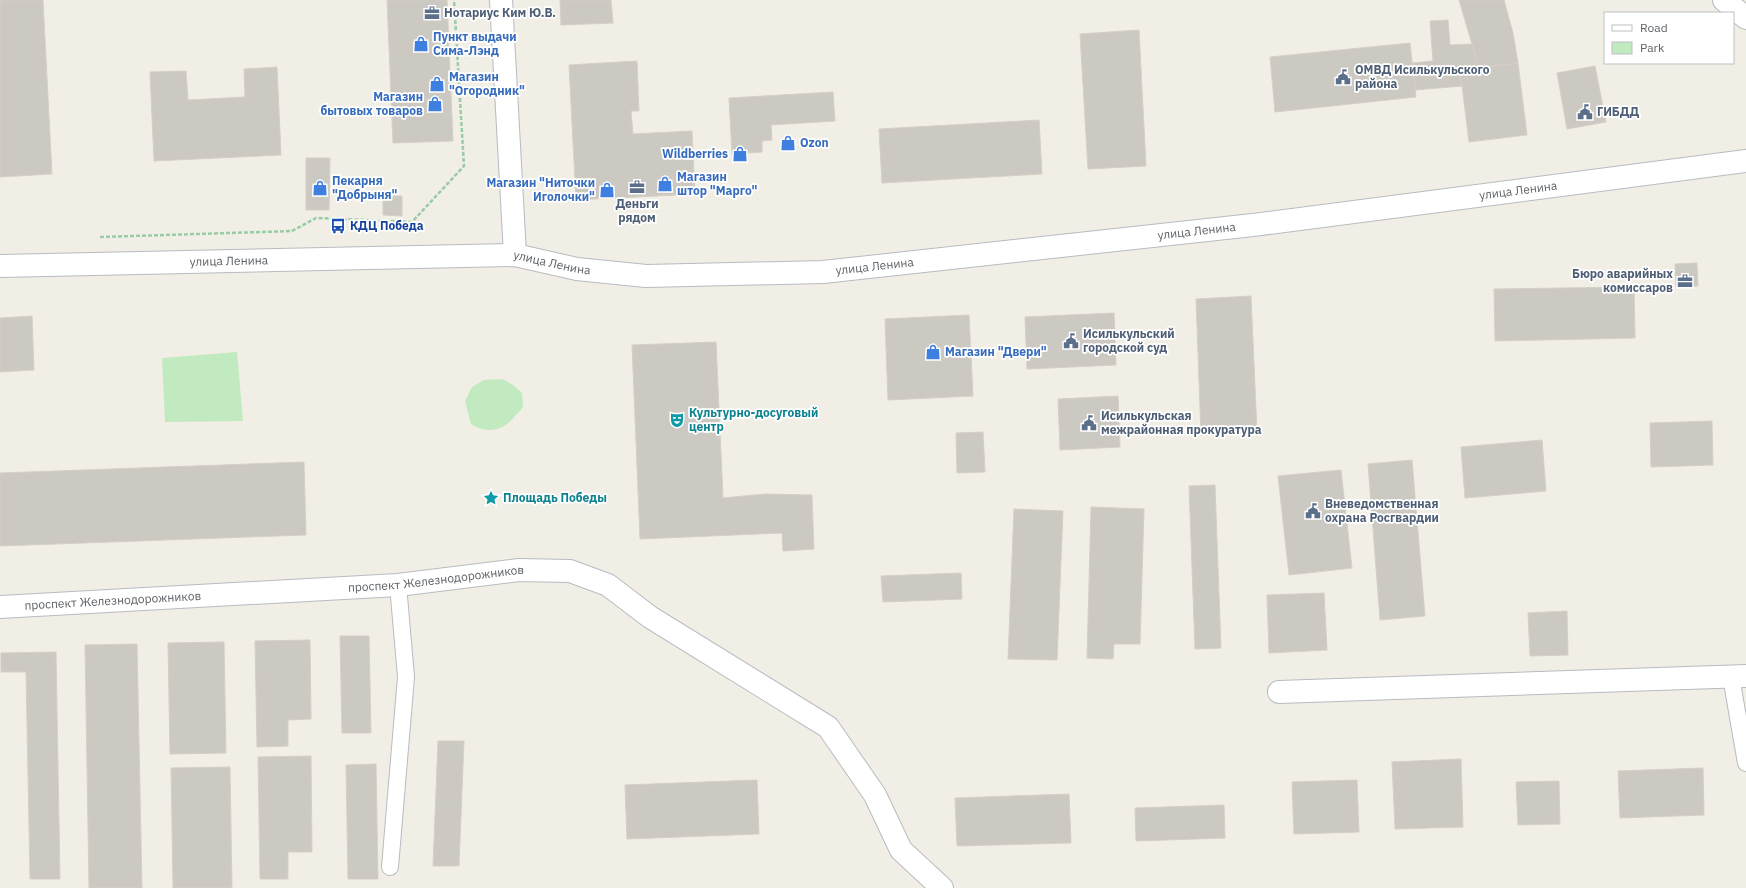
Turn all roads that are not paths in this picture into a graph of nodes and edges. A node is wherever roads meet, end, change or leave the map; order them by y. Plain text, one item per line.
1 (501, 0) edge
2 (1724, 0) edge
3 (1746, 18) edge
4 (1746, 161) edge
5 (515, 255) junction
6 (0, 266) edge
7 (398, 585) junction
8 (0, 607) edge
9 (1739, 676) edge
10 (1279, 692) dead end
11 (1746, 763) edge
12 (390, 867) dead end
13 (942, 888) edge

1 - 5 street
2 - 3 street
4 - 5 street, улица Ленина
5 - 6 street, улица Ленина
7 - 8 street, проспект Железнодорожников
7 - 12 lane
7 - 13 street, проспект Железнодорожников
9 - 10 street
9 - 11 lane

